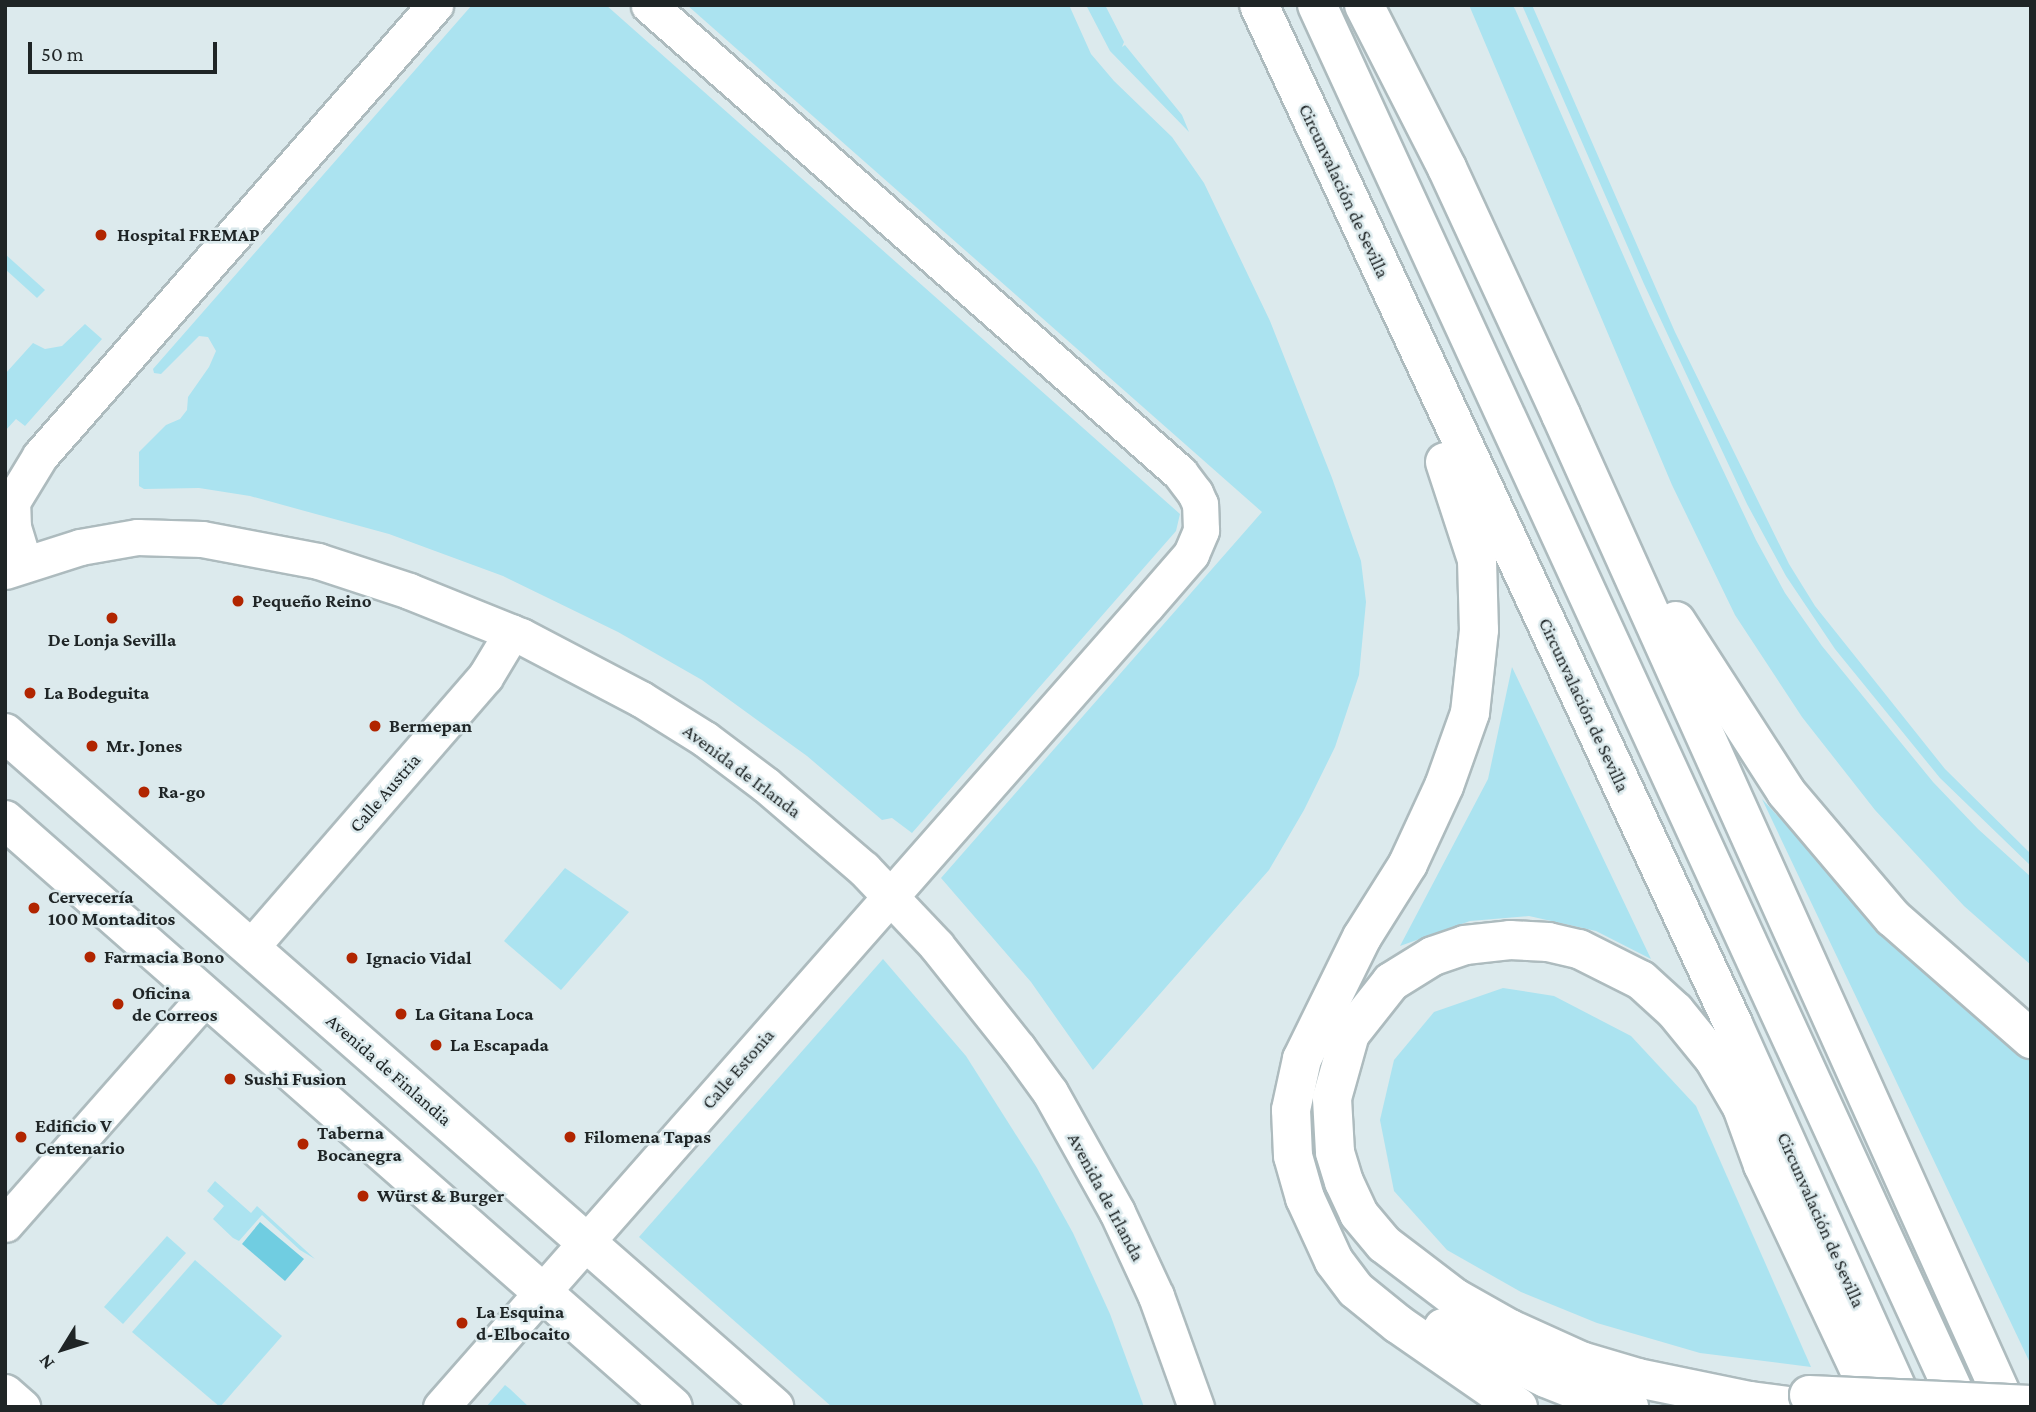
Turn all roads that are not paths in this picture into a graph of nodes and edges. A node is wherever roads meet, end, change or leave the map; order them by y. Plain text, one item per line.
1 (435, 5) edge
2 (649, 5) edge
3 (1259, 5) edge
4 (1317, 5) edge
5 (1364, 5) edge
6 (1352, 211) junction
7 (1561, 415) junction
8 (12, 482) edge
9 (15, 567) edge
10 (512, 632) junction
11 (5, 733) edge
12 (5, 820) edge
13 (890, 896) junction
14 (250, 948) junction
15 (206, 996) junction
16 (2031, 1039) edge
17 (1872, 1103) junction
18 (5, 1224) edge
19 (1321, 1231) junction
20 (586, 1243) junction
21 (542, 1291) junction
22 (1851, 1353) junction
23 (5, 1392) edge
24 (1802, 1401) edge
25 (758, 1402) edge
26 (2031, 1405) edge
27 (22, 1407) edge
28 (441, 1407) edge
29 (673, 1407) edge
30 (1196, 1407) edge
31 (1518, 1407) edge
32 (1629, 1407) edge
33 (1869, 1407) edge
34 (1877, 1407) edge
35 (1905, 1407) edge
36 (1961, 1407) edge
37 (2007, 1407) edge
38 (2023, 1407) edge

1 - 8 street
2 - 13 street, Calle Estonia
3 - 6 main road, Circunvalación de Sevilla
4 - 36 main road
5 - 7 main road
6 - 19 main road
6 - 35 main road, Circunvalación de Sevilla
7 - 16 main road
7 - 17 main road
8 - 9 street
9 - 10 street, Avenida de Irlanda
10 - 13 street, Avenida de Irlanda
10 - 14 street, Calle Austria
11 - 14 main road, Avenida de Finlandia
12 - 15 main road
13 - 20 street, Calle Estonia
13 - 30 street, Avenida de Irlanda
14 - 20 main road, Avenida de Finlandia
15 - 18 street
15 - 21 main road
17 - 37 main road
17 - 38 main road
19 - 31 main road
19 - 32 main road
20 - 21 street, Calle Estonia
20 - 25 main road, Avenida de Finlandia
21 - 28 street, Calle Estonia
21 - 29 main road
22 - 24 main road
22 - 33 main road
22 - 34 main road
23 - 27 street
24 - 26 main road, bridge

